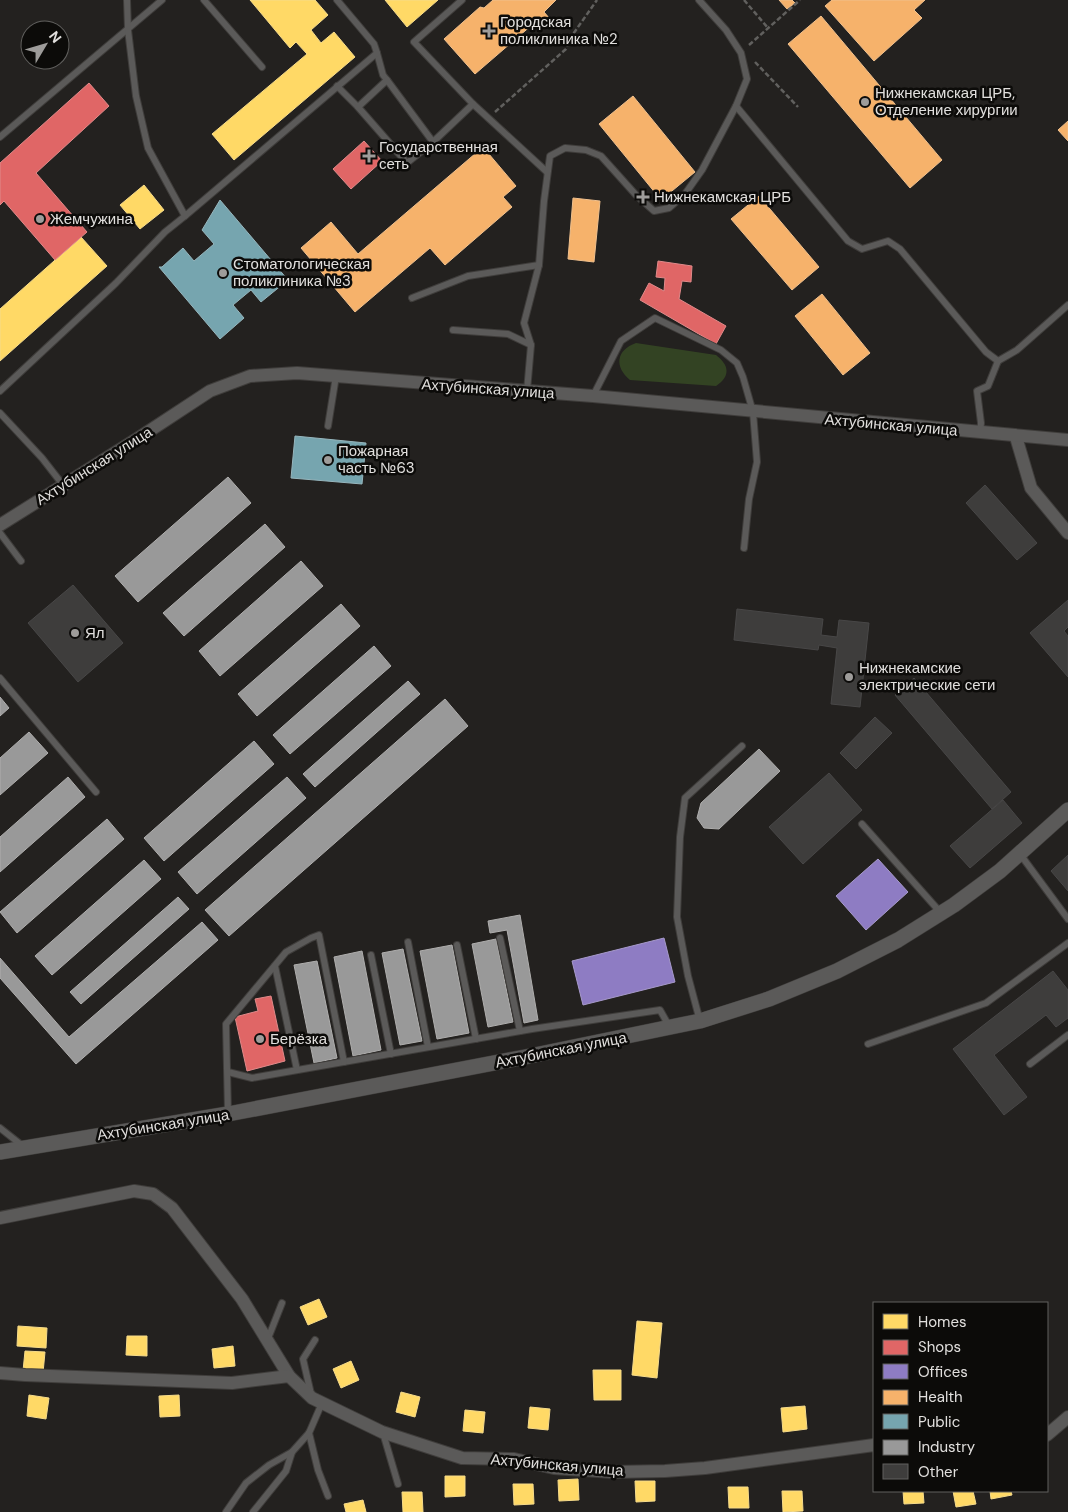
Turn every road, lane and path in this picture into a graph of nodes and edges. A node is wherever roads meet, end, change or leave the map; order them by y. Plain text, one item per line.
1 (127, 0) edge
2 (162, 0) edge
3 (204, 0) edge
4 (337, 0) edge
5 (462, 0) edge
6 (597, 0) edge
7 (698, 0) edge
8 (744, 0) edge
9 (800, 0) edge
10 (768, 28) junction
11 (128, 30) junction
12 (744, 50) dead end
13 (377, 54) junction
14 (750, 57) dead end
15 (262, 67) dead end
16 (387, 80) junction
17 (337, 86) junction
18 (474, 104) junction
19 (736, 106) junction
20 (358, 107) junction
21 (798, 108) dead end
22 (492, 114) dead end
23 (0, 137) edge
24 (433, 142) junction
25 (547, 172) junction
26 (185, 216) junction
27 (539, 265) junction
28 (412, 298) dead end
29 (1068, 305) edge
30 (453, 330) dead end
31 (531, 345) junction
32 (998, 361) junction
33 (336, 376) junction
34 (0, 391) edge
35 (527, 392) junction
36 (593, 396) junction
37 (753, 412) junction
38 (0, 413) edge
39 (328, 426) dead end
40 (980, 433) junction
41 (1016, 437) junction
42 (1068, 440) edge
43 (62, 485) junction
44 (0, 525) edge
45 (0, 533) edge
46 (1068, 533) edge
47 (744, 548) dead end
48 (21, 562) dead end
49 (0, 678) edge
50 (742, 746) dead end
51 (96, 792) dead end
52 (1068, 810) edge
53 (862, 824) dead end
54 (1020, 854) junction
55 (941, 913) junction
56 (1068, 919) edge
57 (500, 938) dead end
58 (408, 942) dead end
59 (1068, 942) edge
60 (457, 945) dead end
61 (371, 954) dead end
62 (275, 966) junction
63 (700, 1020) junction
64 (670, 1028) junction
65 (520, 1031) junction
66 (1068, 1035) edge
67 (476, 1039) junction
68 (868, 1044) dead end
69 (428, 1047) junction
70 (391, 1054) junction
71 (344, 1062) junction
72 (1030, 1064) dead end
73 (297, 1070) junction
74 (228, 1072) junction
75 (228, 1114) junction
76 (0, 1128) edge
77 (25, 1148) junction
78 (0, 1152) edge
79 (0, 1218) edge
80 (282, 1303) dead end
81 (315, 1340) dead end
82 (267, 1342) junction
83 (0, 1373) edge
84 (289, 1376) junction
85 (317, 1400) junction
86 (1068, 1417) edge
87 (382, 1432) junction
88 (309, 1433) junction
89 (1048, 1434) edge
90 (873, 1445) edge
91 (292, 1452) junction
92 (398, 1484) dead end
93 (328, 1496) dead end
94 (226, 1512) edge
95 (253, 1512) edge

1 - 11 lane
2 - 11 lane
3 - 15 lane
4 - 13 lane
5 - 18 lane
6 - 22 path
7 - 19 lane
8 - 10 path
9 - 10 path
10 - 12 path
11 - 23 lane
11 - 26 lane
13 - 16 lane
13 - 17 lane
14 - 21 path
16 - 20 lane
16 - 24 lane
17 - 20 lane
17 - 26 lane
18 - 24 lane
18 - 25 lane
19 - 25 lane
19 - 32 lane
20 - 24 lane
25 - 27 lane
26 - 34 lane
27 - 28 lane
27 - 31 lane
29 - 32 lane
30 - 31 lane
31 - 35 lane
32 - 40 lane
33 - 35 street, Ахтубинская улица
33 - 39 lane
33 - 43 street, Ахтубинская улица
35 - 36 street, Ахтубинская улица
36 - 37 street, Ахтубинская улица
36 - 37 lane
37 - 40 street, Ахтубинская улица
37 - 47 lane
38 - 43 lane
40 - 41 street, Ахтубинская улица
41 - 42 street, Ахтубинская улица
41 - 46 street
43 - 44 street, Ахтубинская улица
45 - 48 lane
49 - 51 lane
50 - 63 lane
52 - 54 street, Ахтубинская улица
53 - 55 lane
54 - 55 street, Ахтубинская улица
54 - 56 lane
55 - 63 street, Ахтубинская улица
57 - 65 lane
58 - 69 lane
59 - 68 lane
60 - 67 lane
61 - 70 lane
62 - 71 lane
62 - 73 lane
62 - 74 lane
63 - 64 street, Ахтубинская улица
64 - 65 lane
64 - 75 street, Ахтубинская улица
65 - 67 lane
66 - 72 lane
67 - 69 lane
69 - 70 lane
70 - 71 lane
71 - 73 lane
73 - 74 lane
74 - 75 lane
75 - 77 street, Ахтубинская улица
76 - 77 lane
77 - 78 street, Ахтубинская улица
79 - 82 street, Ахтубинская улица
80 - 82 lane
81 - 85 lane
82 - 84 street, Ахтубинская улица
83 - 84 street
84 - 85 street, Ахтубинская улица
85 - 87 street, Ахтубинская улица
85 - 88 lane
86 - 89 street
87 - 90 street, Ахтубинская улица
87 - 92 lane
88 - 91 lane
88 - 93 lane
91 - 94 lane
91 - 95 lane

